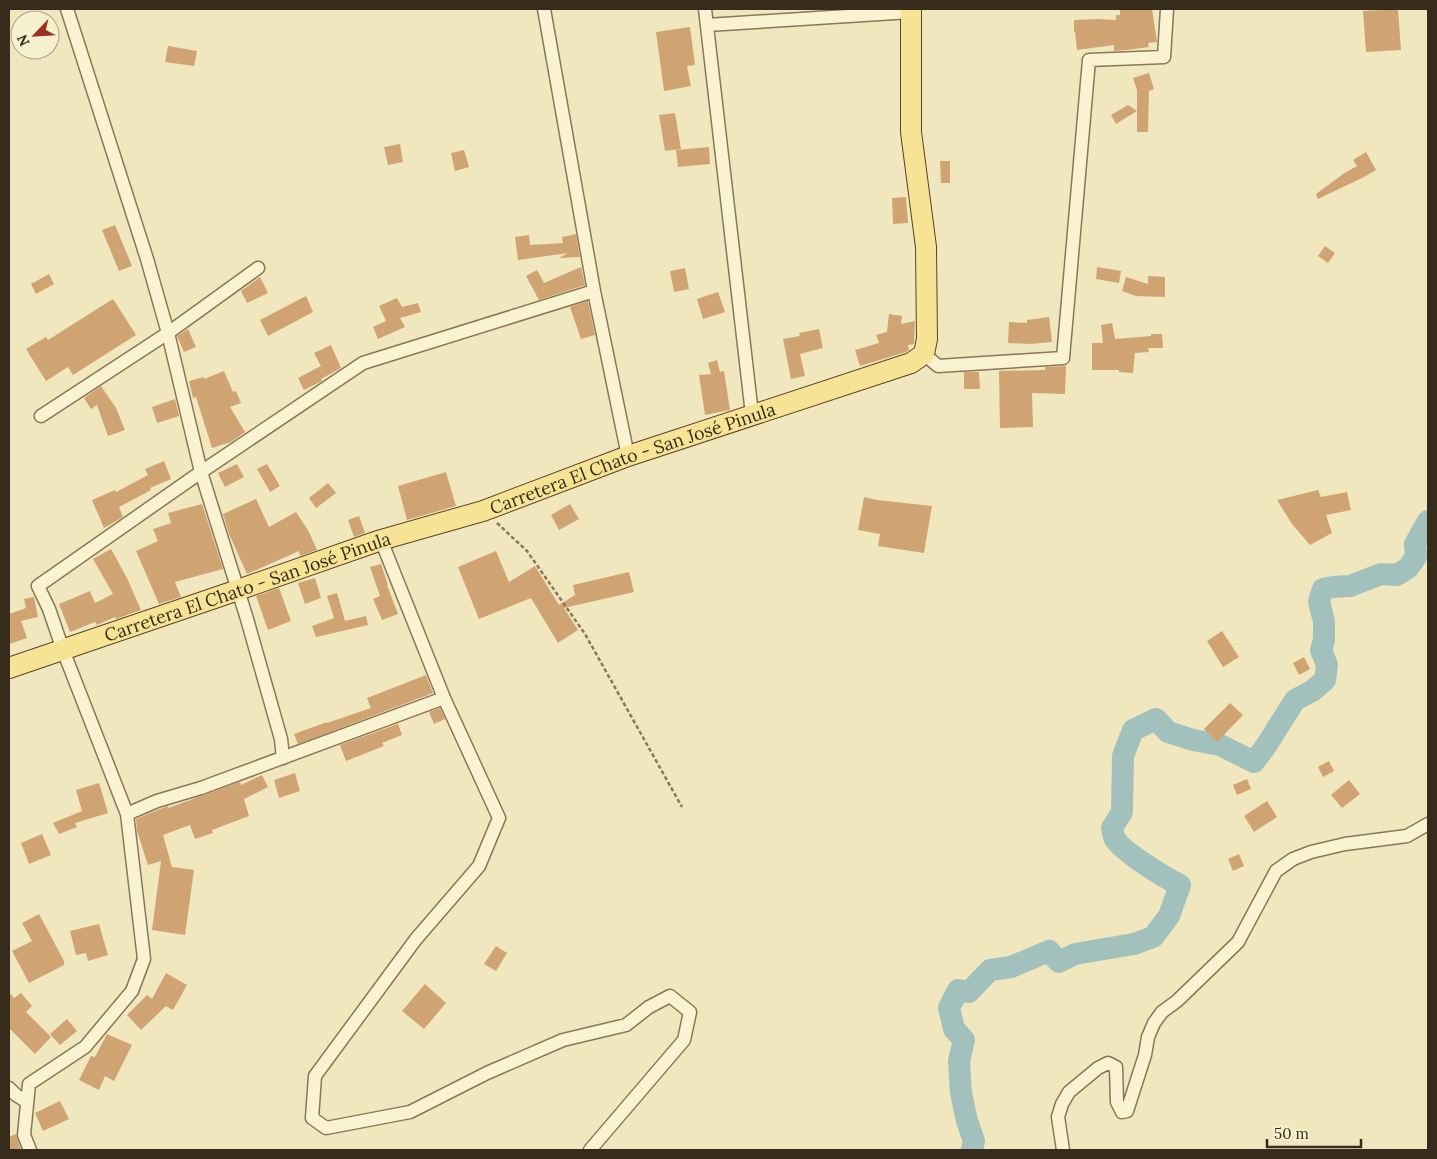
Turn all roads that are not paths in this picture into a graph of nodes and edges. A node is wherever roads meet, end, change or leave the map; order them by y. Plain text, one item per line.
1 (67, 9) edge
2 (544, 9) edge
3 (705, 9) edge
4 (1166, 9) edge
5 (911, 11) edge
6 (707, 25) junction
7 (258, 268) dead end
8 (594, 291) junction
9 (168, 333) junction
10 (924, 354) junction
11 (752, 414) junction
12 (41, 416) dead end
13 (628, 456) junction
14 (202, 472) junction
15 (380, 540) junction
16 (238, 590) junction
17 (63, 650) junction
18 (9, 668) edge
19 (444, 698) junction
20 (283, 758) junction
21 (127, 814) junction
22 (1428, 824) edge
23 (9, 1088) edge
24 (27, 1102) junction
25 (30, 1150) edge
26 (590, 1150) edge
27 (1063, 1150) edge

1 - 9 street
2 - 8 street
3 - 6 street
4 - 10 street
5 - 6 street
5 - 10 main road
6 - 11 street
7 - 9 street
8 - 13 street
8 - 14 street
9 - 12 street
9 - 14 street
10 - 11 main road, Carretera El Chato - San José Pinula
11 - 13 main road, Carretera El Chato - San José Pinula
13 - 15 main road, Carretera El Chato - San José Pinula
14 - 16 street
14 - 17 street
15 - 16 main road, Carretera El Chato - San José Pinula
15 - 19 street
16 - 17 main road, Carretera El Chato - San José Pinula
16 - 20 street
17 - 18 main road, Carretera El Chato - San José Pinula
17 - 21 street
19 - 20 street
19 - 26 street
20 - 21 street
21 - 24 street
22 - 27 street
23 - 24 street
24 - 25 street

